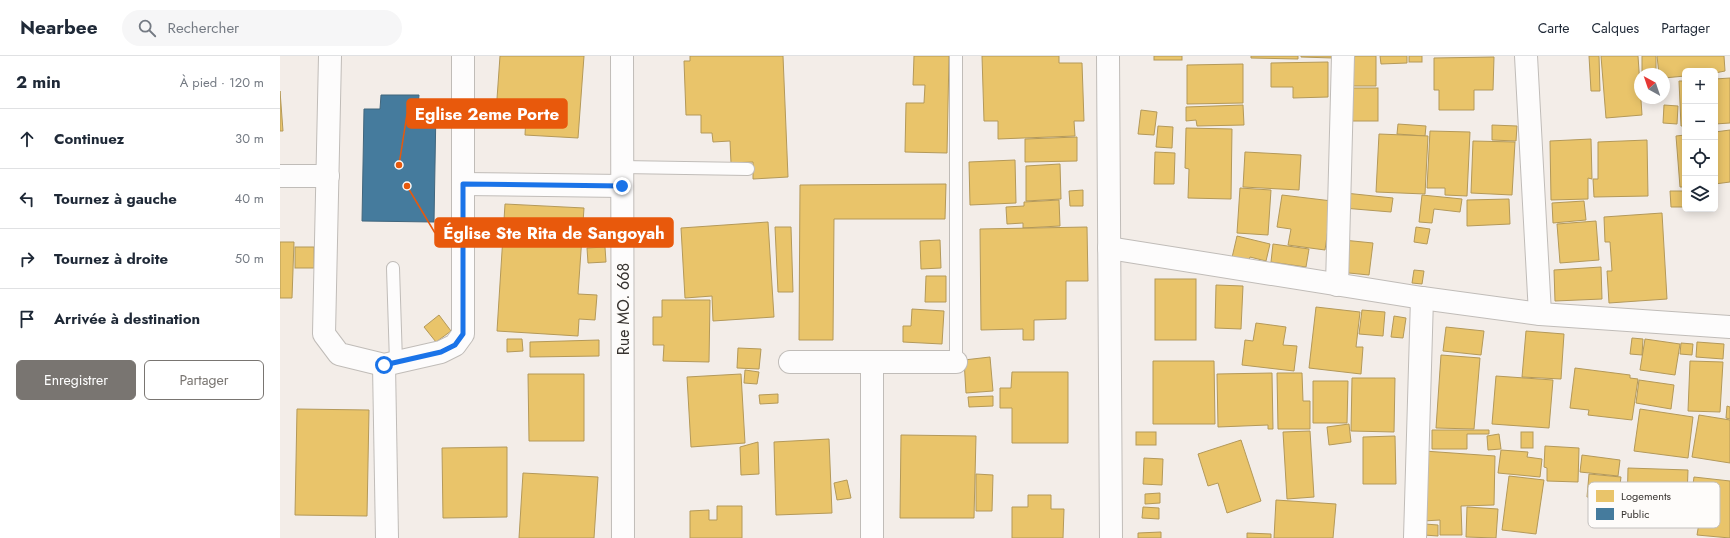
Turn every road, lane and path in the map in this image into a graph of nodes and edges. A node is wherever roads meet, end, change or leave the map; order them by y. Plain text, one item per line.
1 (330, 56) edge
2 (463, 56) edge
3 (622, 56) edge
4 (956, 56) edge
5 (1108, 56) edge
6 (1343, 56) edge
7 (1526, 56) edge
8 (748, 169) dead end
9 (280, 176) edge
10 (328, 176) junction
11 (622, 177) junction
12 (463, 184) junction
13 (1109, 248) junction
14 (393, 268) dead end
15 (1337, 285) junction
16 (1422, 298) junction
17 (1540, 314) junction
18 (1730, 327) edge
19 (790, 362) dead end
20 (956, 362) joint
21 (872, 363) junction
22 (390, 364) junction
23 (386, 538) edge
24 (623, 538) edge
25 (872, 538) edge
26 (1111, 538) edge
27 (1415, 538) edge

1 - 10 street
2 - 12 street
3 - 11 street, Rue MO. 668
4 - 20 lane
5 - 13 street
6 - 15 street
7 - 17 street
8 - 11 lane
9 - 10 street
10 - 22 street
11 - 12 street
11 - 24 street, Rue MO. 668
12 - 22 street
13 - 15 street
13 - 26 street
14 - 22 lane
15 - 16 street
16 - 17 street
16 - 27 street
17 - 18 street
19 - 21 street
20 - 21 street
21 - 25 street
22 - 23 street

